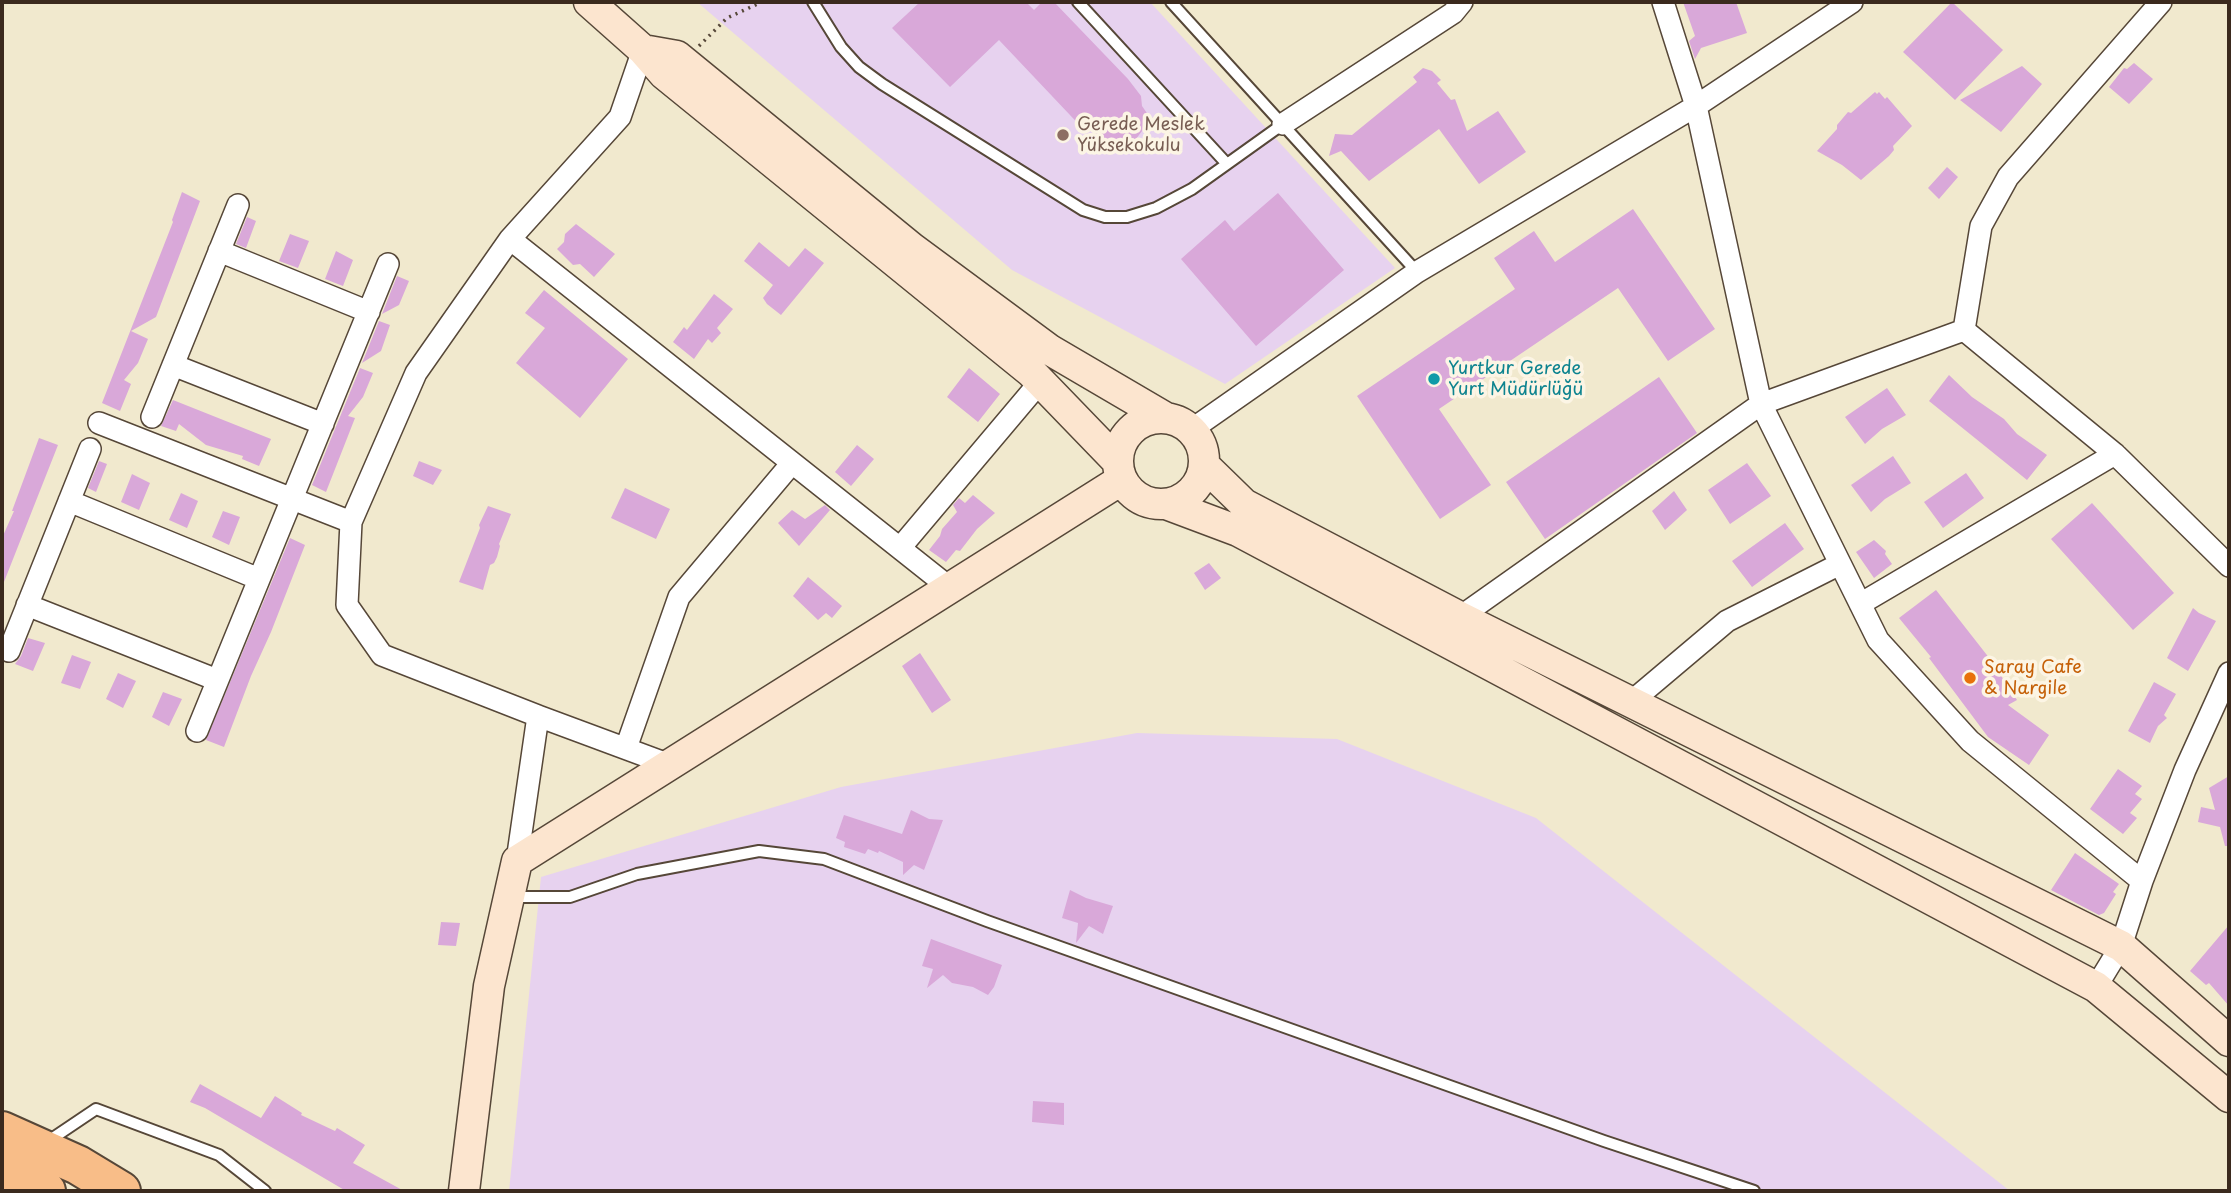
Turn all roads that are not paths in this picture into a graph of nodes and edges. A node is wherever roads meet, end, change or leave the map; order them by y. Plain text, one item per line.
1 (589, 2) edge
2 (813, 2) edge
3 (1078, 2) edge
4 (1171, 2) edge
5 (1462, 2) edge
6 (1663, 2) edge
7 (1852, 2) edge
8 (2161, 2) edge
9 (643, 50) junction
10 (1696, 106) junction
11 (1283, 124) junction
12 (1227, 164) junction
13 (238, 205) dead end
14 (510, 239) junction
15 (219, 251) junction
16 (388, 264) dead end
17 (1417, 272) junction
18 (369, 312) junction
19 (1964, 330) junction
20 (173, 365) junction
21 (1040, 382) junction
22 (1761, 404) junction
23 (152, 416) dead end
24 (99, 422) dead end
25 (1178, 424) junction
26 (323, 425) junction
27 (90, 449) dead end
28 (2115, 454) junction
29 (792, 463) junction
30 (1204, 465) junction
31 (1119, 470) junction
32 (292, 499) junction
33 (69, 500) junction
34 (1166, 505) junction
35 (351, 523) junction
36 (900, 548) junction
37 (1840, 564) junction
38 (2229, 566) edge
39 (259, 579) junction
40 (950, 588) junction
41 (1860, 604) junction
42 (27, 605) junction
43 (1460, 617) junction
44 (9, 651) dead end
45 (2229, 673) edge
46 (218, 680) junction
47 (1631, 702) junction
48 (538, 716) junction
49 (197, 731) dead end
50 (625, 748) junction
51 (670, 765) junction
52 (517, 861) junction
53 (2142, 881) junction
54 (509, 897) junction
55 (2121, 946) junction
56 (2096, 987) junction
57 (2229, 1041) edge
58 (2229, 1097) edge
59 (2, 1130) edge
60 (38, 1147) junction
61 (2, 1169) edge
62 (46, 1191) edge
63 (121, 1191) edge
64 (265, 1191) edge
65 (464, 1191) edge
66 (1754, 1191) edge

1 - 9 street
2 - 12 lane
3 - 12 lane
4 - 11 lane
5 - 11 street
6 - 10 street
7 - 10 street
8 - 19 street
9 - 14 street
9 - 21 street
9 - 25 street
10 - 17 street
10 - 22 street
11 - 12 lane
11 - 17 lane
13 - 15 street
14 - 29 street
14 - 35 street
15 - 18 street
15 - 20 street
16 - 18 street
17 - 25 street
18 - 26 street
19 - 22 street
19 - 28 street
20 - 23 street
20 - 26 street
21 - 31 street
21 - 36 street
22 - 37 street
22 - 43 street
24 - 32 street
25 - 30 street
25 - 31 street
26 - 32 street
27 - 33 street
28 - 38 street
28 - 41 street
29 - 36 street
29 - 50 street
30 - 34 street
30 - 43 street
31 - 34 street
31 - 40 street
32 - 35 street
32 - 39 street
33 - 39 street
33 - 42 street
34 - 56 street
35 - 48 street
36 - 40 street
37 - 41 street
37 - 47 street
39 - 46 street
40 - 51 street
41 - 53 street
42 - 44 street
42 - 46 street
43 - 47 street
45 - 53 street
46 - 49 street
47 - 55 street
48 - 50 street
48 - 52 street
50 - 51 street
51 - 52 street
52 - 54 street
53 - 55 street
54 - 65 street
54 - 66 lane
55 - 56 street
55 - 57 street
56 - 58 street
59 - 60 highway
60 - 63 highway
60 - 64 lane
61 - 62 highway

